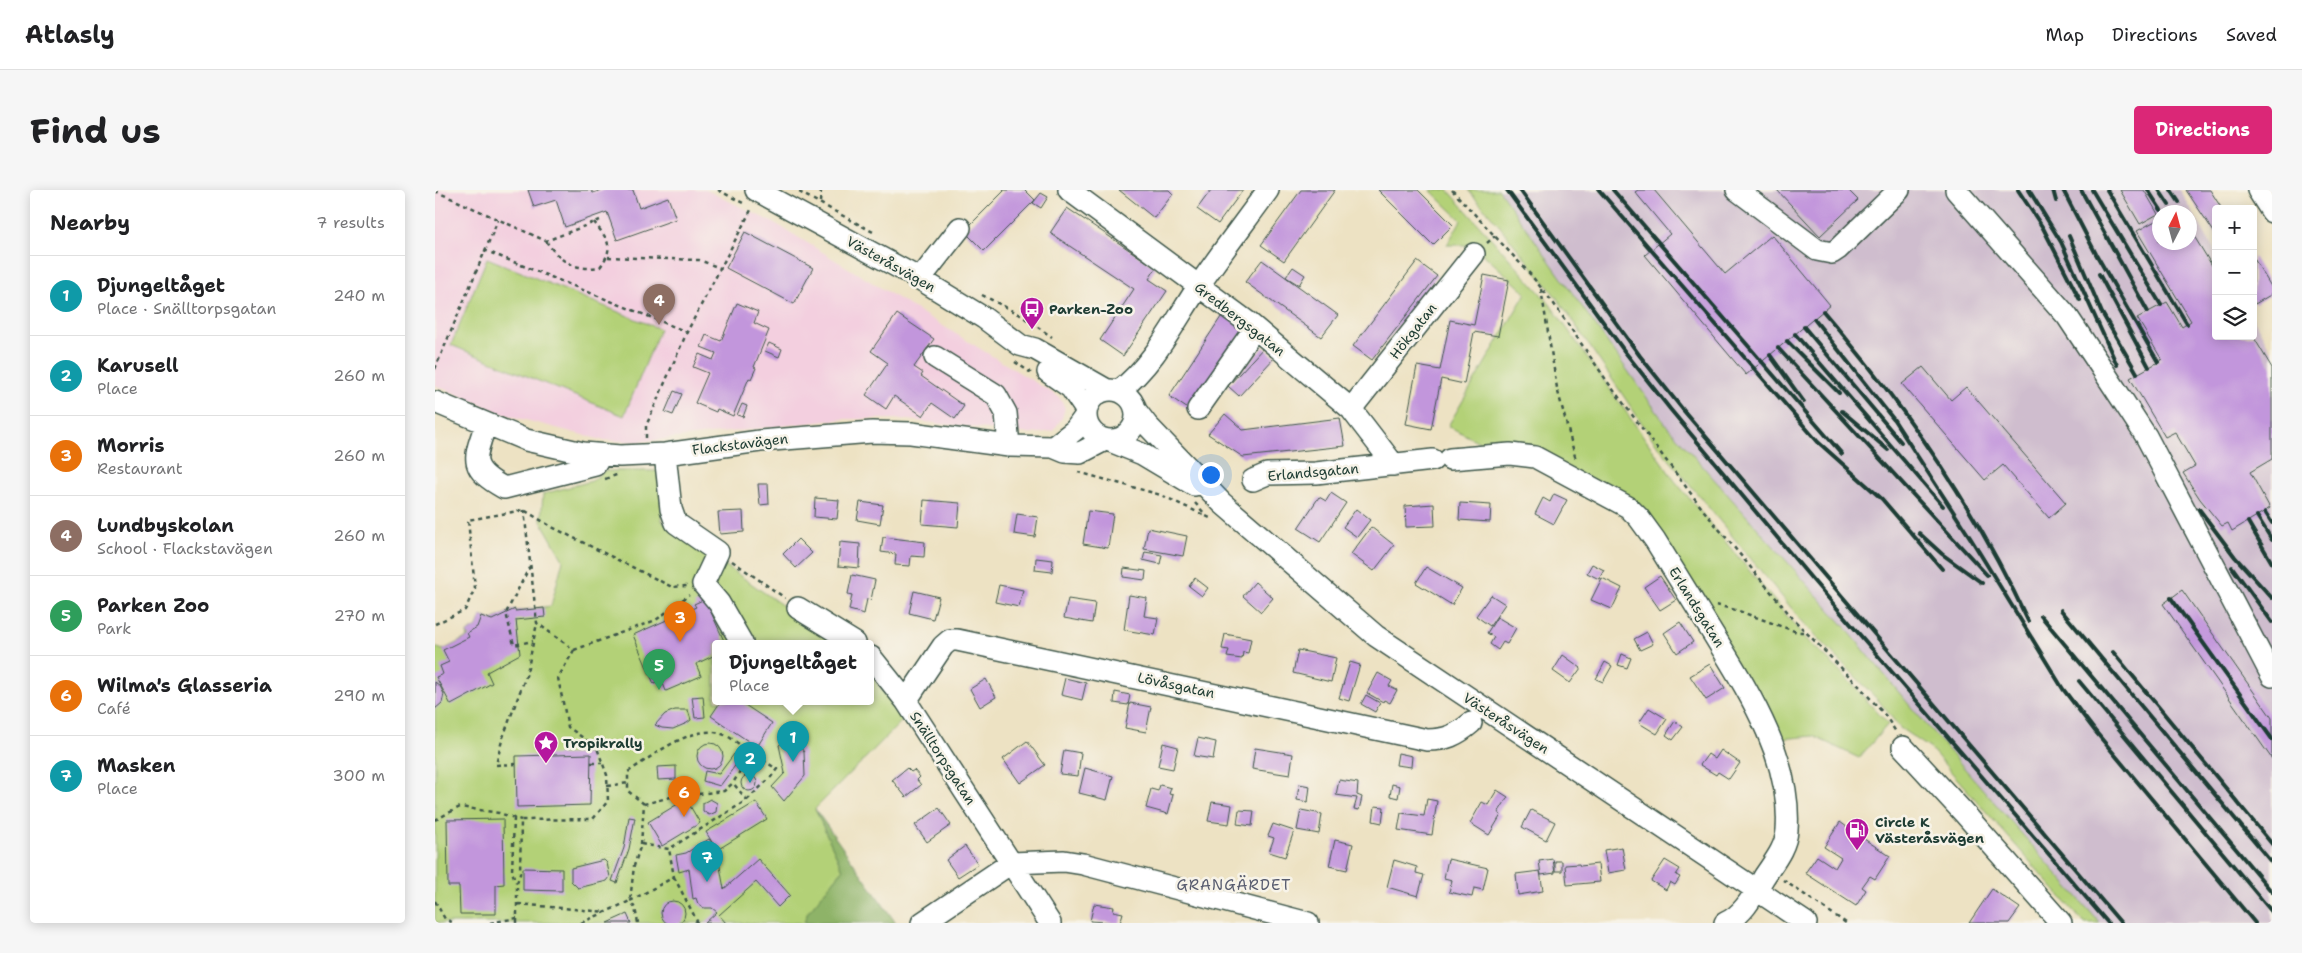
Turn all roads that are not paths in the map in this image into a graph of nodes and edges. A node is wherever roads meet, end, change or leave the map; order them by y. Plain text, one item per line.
1 (1069, 190) edge
2 (1268, 190) edge
3 (1737, 190) edge
4 (1899, 190) edge
5 (1956, 190) edge
6 (2258, 190) edge
7 (755, 199) edge
8 (2272, 212) edge
9 (960, 228) dead end
10 (1474, 254) dead end
11 (920, 279) junction
12 (1199, 286) junction
13 (1255, 328) junction
14 (1018, 354) junction
15 (935, 357) dead end
16 (1124, 399) junction
17 (435, 402) edge
18 (1198, 409) dead end
19 (1351, 409) junction
20 (1086, 413) junction
21 (487, 424) junction
22 (1108, 441) junction
23 (1009, 446) junction
24 (1053, 447) junction
25 (601, 454) junction
26 (656, 454) junction
27 (1394, 465) junction
28 (1253, 480) dead end
29 (1220, 513) junction
30 (799, 608) road end
31 (740, 640) edge
32 (850, 640) edge
33 (874, 661) edge
34 (2272, 676) edge
35 (906, 701) junction
36 (1471, 723) dead end
37 (1903, 748) road end
38 (1011, 862) junction
39 (1756, 889) junction
40 (922, 923) edge
41 (1050, 923) edge
42 (1308, 923) edge
43 (1725, 923) edge
44 (1807, 923) edge
45 (2061, 923) edge

1 - 12 street, Gredbergsgatan
2 - 12 street
3 - 4 street
5 - 34 street
6 - 8 street
7 - 11 street, Västeråsvägen
9 - 11 street
10 - 19 street, Hökgatan
11 - 14 street, Västeråsvägen
12 - 13 street, Gredbergsgatan
12 - 16 street
13 - 18 street
13 - 19 street, Gredbergsgatan
14 - 16 street, Västeråsvägen
14 - 20 street, Västeråsvägen
15 - 23 street
16 - 20 street
16 - 22 street
16 - 29 street, Västeråsvägen
17 - 21 street, Flackstavägen
19 - 27 street, Gredbergsgatan
20 - 22 street
20 - 24 street
21 - 25 street, Flackstavägen
21 - 25 street
22 - 24 street, Flackstavägen
22 - 29 street, Västeråsvägen
23 - 24 street, Flackstavägen
23 - 26 street, Flackstavägen
25 - 26 street, Flackstavägen
26 - 31 street
27 - 28 street, Erlandsgatan
27 - 39 street, Erlandsgatan
29 - 39 street, Västeråsvägen
30 - 32 street
33 - 35 street, Snälltorpsgatan
35 - 36 street, Lövåsgatan
35 - 38 street, Snälltorpsgatan
37 - 45 street
38 - 40 street
38 - 41 street, Snälltorpsgatan
38 - 42 street
39 - 43 street, Erlandsgatan
39 - 44 street, Västeråsvägen

